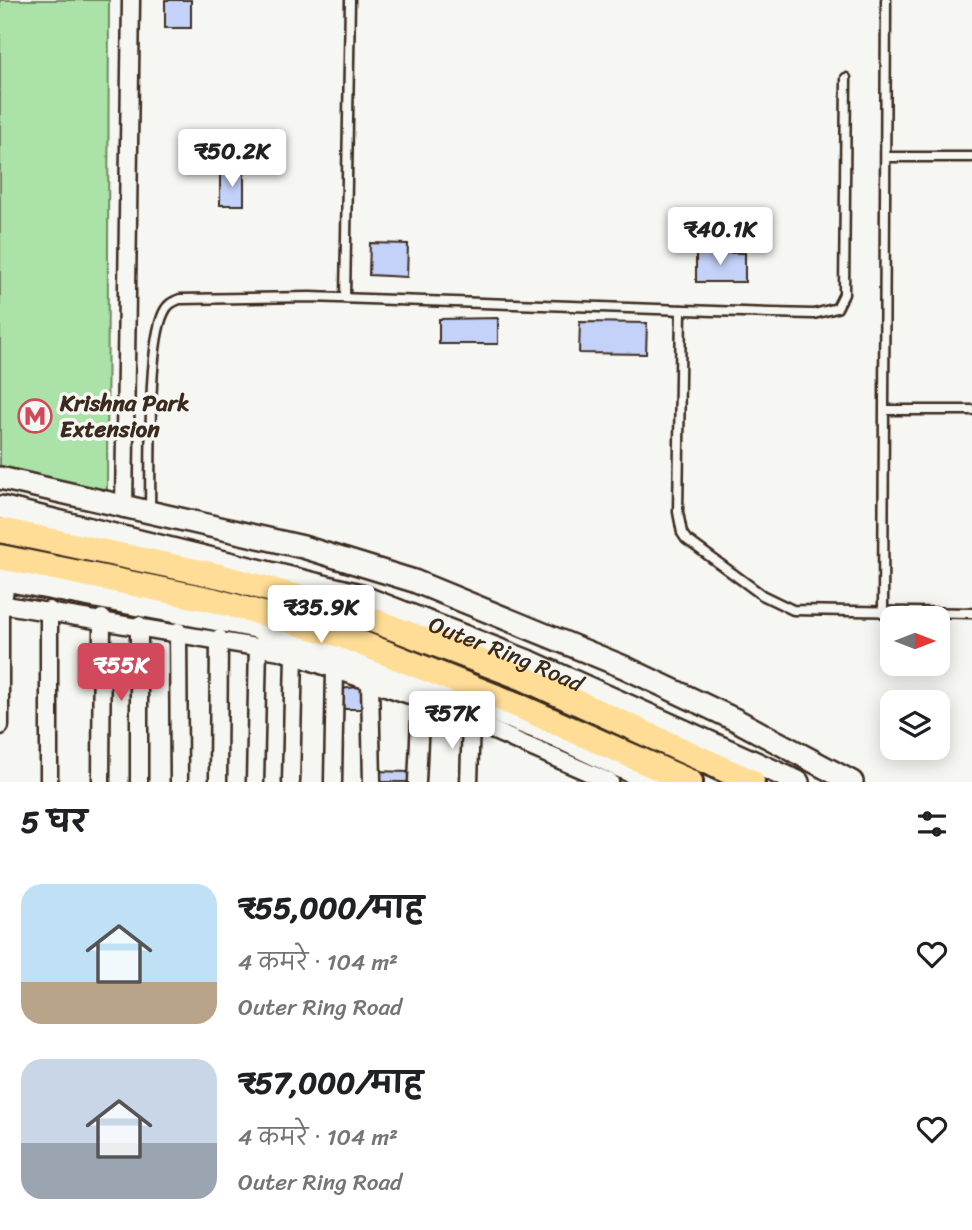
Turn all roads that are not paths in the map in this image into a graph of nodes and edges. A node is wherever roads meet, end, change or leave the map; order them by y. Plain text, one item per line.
1 (131, 0) edge
2 (350, 0) edge
3 (886, 0) edge
4 (846, 78) dead end
5 (886, 156) junction
6 (972, 157) edge
7 (345, 298) junction
8 (681, 310) junction
9 (885, 410) junction
10 (972, 410) edge
11 (0, 478) edge
12 (0, 507) edge
13 (124, 509) junction
14 (150, 514) junction
15 (0, 530) edge
16 (1, 572) edge
17 (0, 604) edge
18 (883, 606) edge
19 (49, 610) junction
20 (880, 612) edge
21 (950, 613) edge
22 (972, 613) edge
23 (102, 618) junction
24 (139, 625) junction
25 (178, 631) junction
26 (219, 638) junction
27 (258, 646) junction
28 (294, 655) junction
29 (335, 668) junction
30 (370, 681) junction
31 (421, 699) junction
32 (471, 720) junction
33 (0, 726) edge
34 (49, 782) edge
35 (101, 782) edge
36 (139, 782) edge
37 (179, 782) edge
38 (218, 782) edge
39 (255, 782) edge
40 (291, 782) edge
41 (333, 782) edge
42 (372, 782) edge
43 (417, 782) edge
44 (469, 782) edge
45 (610, 782) edge
46 (653, 782) edge
47 (690, 782) edge
48 (752, 782) edge
49 (799, 782) edge
50 (852, 782) edge

1 - 13 street
2 - 7 lane
3 - 5 lane
4 - 8 lane
5 - 6 lane
5 - 9 lane
7 - 8 lane
7 - 14 lane
8 - 20 lane
9 - 10 lane
9 - 18 lane
11 - 13 street
12 - 49 street, Outer Ring Road
13 - 14 street
14 - 50 street
15 - 48 main road, Outer Ring Road
16 - 17 street
16 - 46 street
16 - 47 main road, Outer Ring Road
17 - 19 street
17 - 33 street
19 - 23 street
19 - 34 street
21 - 22 lane
23 - 24 street
23 - 35 street
24 - 25 street
24 - 36 street
25 - 26 street
25 - 37 street
26 - 27 street
26 - 38 street
27 - 28 street
27 - 39 street
28 - 29 street
28 - 40 street
29 - 30 street
29 - 41 street
30 - 31 street
30 - 42 street
31 - 32 street
31 - 43 street
32 - 44 street
32 - 45 street

